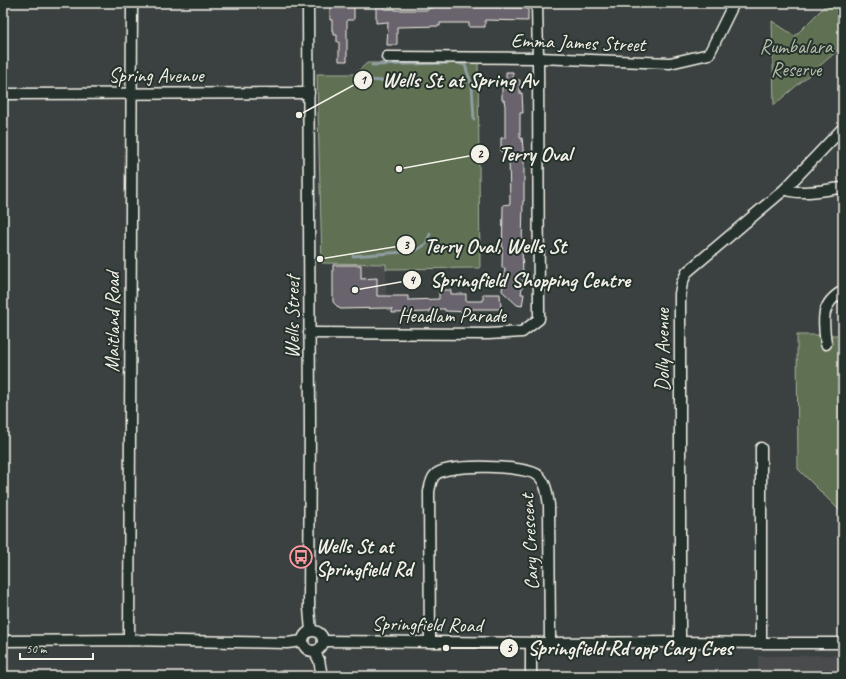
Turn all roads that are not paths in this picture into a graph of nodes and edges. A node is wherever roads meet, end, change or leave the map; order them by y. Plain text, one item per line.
1 (132, 3) edge
2 (308, 3) edge
3 (537, 3) edge
4 (734, 3) edge
5 (387, 57) dead end
6 (538, 58) junction
7 (132, 93) junction
8 (309, 93) junction
9 (3, 94) edge
10 (843, 128) edge
11 (843, 188) edge
12 (785, 189) junction
13 (843, 291) edge
14 (310, 333) junction
15 (826, 344) dead end
16 (761, 448) dead end
17 (312, 631) junction
18 (129, 640) junction
19 (3, 641) edge
20 (303, 641) junction
21 (323, 641) junction
22 (430, 642) junction
23 (680, 642) junction
24 (531, 643) junction
25 (550, 643) junction
26 (761, 643) junction
27 (843, 643) edge
28 (314, 651) junction
29 (322, 676) edge
30 (531, 676) edge

1 - 7 street, Maitland Road
2 - 8 street, Wells Street
3 - 6 street, Headlam Parade
4 - 6 street, Emma James Street
5 - 6 street, Emma James Street
6 - 14 street, Headlam Parade
7 - 8 street, Spring Avenue
7 - 9 street, Spring Avenue
7 - 18 street, Maitland Road
8 - 14 street, Wells Street
10 - 12 street, Dolly Avenue
11 - 12 street
12 - 23 street, Dolly Avenue
13 - 15 street
14 - 17 street, Wells Street
16 - 26 street
17 - 20 street
17 - 21 street
18 - 19 street
18 - 20 street
20 - 28 street
21 - 22 street, Springfield Road
21 - 28 street
22 - 24 street, Springfield Road
22 - 25 street, Cary Crescent
23 - 25 street, Springfield Road
23 - 26 street, Springfield Road
24 - 25 street, Springfield Road
24 - 30 street
26 - 27 street, Springfield Road
28 - 29 street

